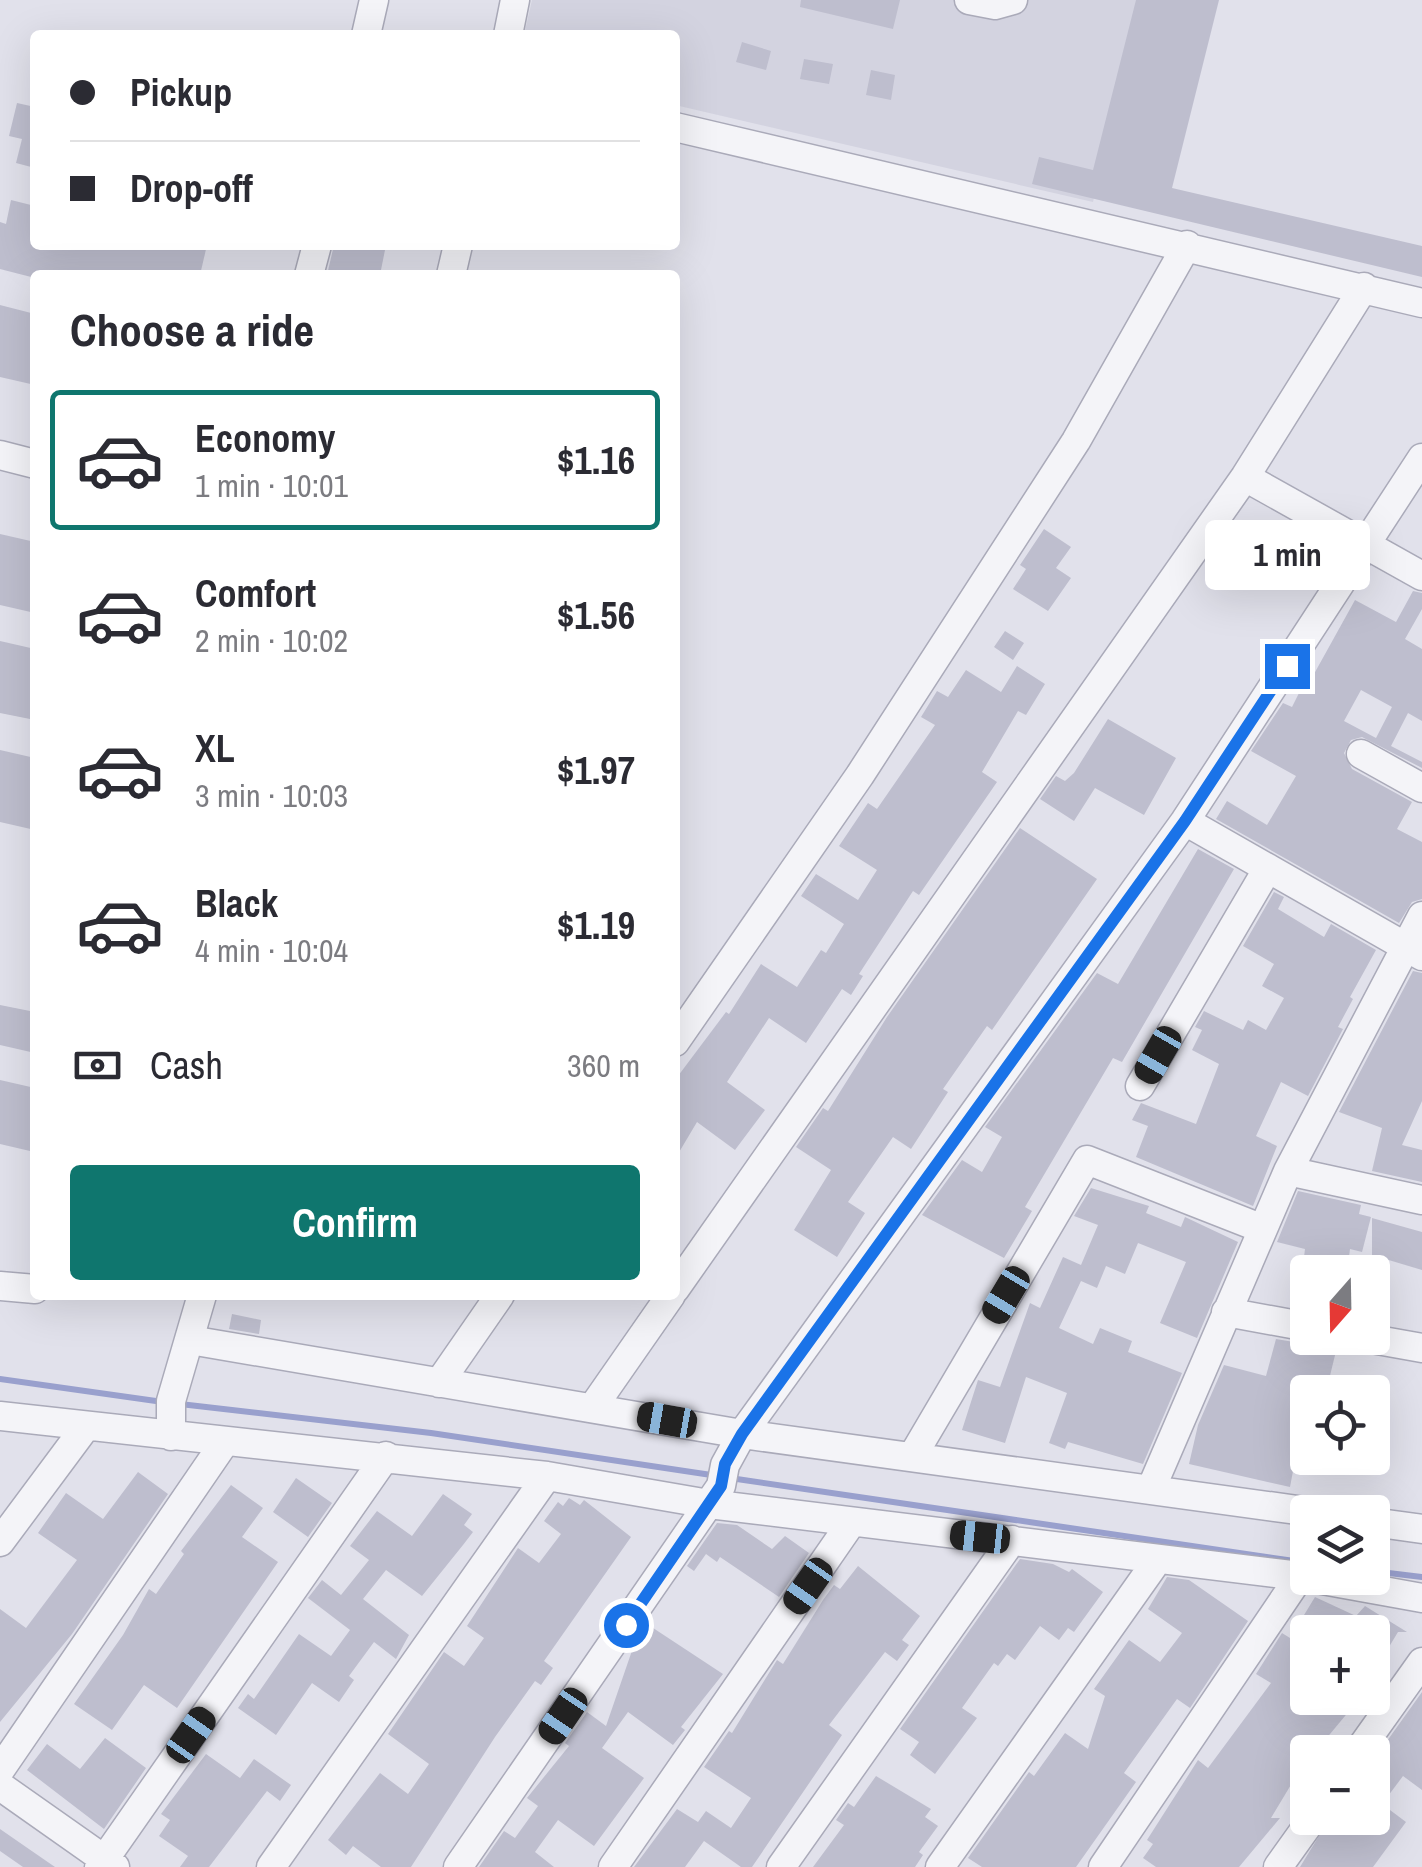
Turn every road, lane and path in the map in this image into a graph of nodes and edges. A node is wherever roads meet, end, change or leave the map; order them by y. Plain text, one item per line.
1 (374, 0) edge
2 (515, 0) edge
3 (969, 0) edge
4 (1013, 0) edge
5 (367, 30) edge
6 (509, 30) edge
7 (680, 128) edge
8 (1187, 244) junction
9 (1364, 288) junction
10 (1422, 303) edge
11 (0, 456) edge
12 (1422, 458) edge
13 (30, 463) edge
14 (1245, 477) junction
15 (1367, 544) junction
16 (1422, 576) edge
17 (1361, 754) dead end
18 (1422, 788) edge
19 (1185, 821) junction
20 (1268, 868) junction
21 (1422, 916) edge
22 (1413, 951) edge
23 (680, 1035) edge
24 (1140, 1086) dead end
25 (1288, 1171) junction
26 (1422, 1200) edge
27 (1263, 1230) junction
28 (680, 1282) edge
29 (0, 1286) edge
30 (30, 1289) edge
31 (201, 1300) edge
32 (497, 1300) edge
33 (667, 1300) edge
34 (1226, 1312) junction
35 (1290, 1324) edge
36 (1390, 1342) edge
37 (187, 1348) junction
38 (1422, 1348) edge
39 (439, 1383) junction
40 (593, 1407) junction
41 (0, 1416) edge
42 (84, 1428) junction
43 (170, 1428) junction
44 (742, 1434) junction
45 (224, 1443) junction
46 (386, 1456) junction
47 (912, 1456) junction
48 (547, 1476) junction
49 (718, 1485) junction
50 (1151, 1489) junction
51 (1290, 1509) edge
52 (851, 1524) junction
53 (1390, 1525) edge
54 (1422, 1529) edge
55 (1012, 1540) junction
56 (0, 1542) edge
57 (1156, 1562) junction
58 (1290, 1575) edge
59 (1290, 1591) edge
60 (1390, 1592) edge
61 (1422, 1598) edge
62 (1422, 1662) edge
63 (1370, 1735) edge
64 (0, 1770) edge
65 (0, 1786) edge
66 (1301, 1835) edge
67 (106, 1864) edge
68 (271, 1867) edge
69 (458, 1867) edge
70 (613, 1867) edge
71 (781, 1867) edge
72 (940, 1867) edge
73 (1103, 1867) edge
74 (1278, 1867) edge

1 - 5 street
2 - 6 street
3 - 4 street
7 - 8 street
8 - 9 street
8 - 23 street
9 - 10 street
9 - 14 street
11 - 13 street
12 - 15 street
14 - 15 street
14 - 28 street
15 - 16 street
15 - 19 street
17 - 18 street
19 - 20 street
19 - 44 street
20 - 22 street
20 - 24 street
21 - 22 street
22 - 25 street
25 - 26 street
25 - 27 street
27 - 34 street
27 - 47 street
29 - 30 street
31 - 37 street
32 - 39 street
33 - 40 street
34 - 35 street
34 - 50 street
36 - 38 street
37 - 39 street
37 - 43 street
39 - 40 street
40 - 44 street
41 - 42 street
42 - 43 street
42 - 56 street
43 - 45 street
44 - 47 street
44 - 49 street
45 - 46 street
45 - 64 street
46 - 48 street
46 - 67 street
47 - 50 street
48 - 49 street
48 - 68 street
49 - 52 street
49 - 69 street
50 - 51 street
52 - 55 street
52 - 70 street
53 - 54 street
55 - 57 street
55 - 71 street
57 - 58 street
57 - 72 street
59 - 73 street
60 - 61 street
62 - 63 street
65 - 67 street
66 - 74 street

